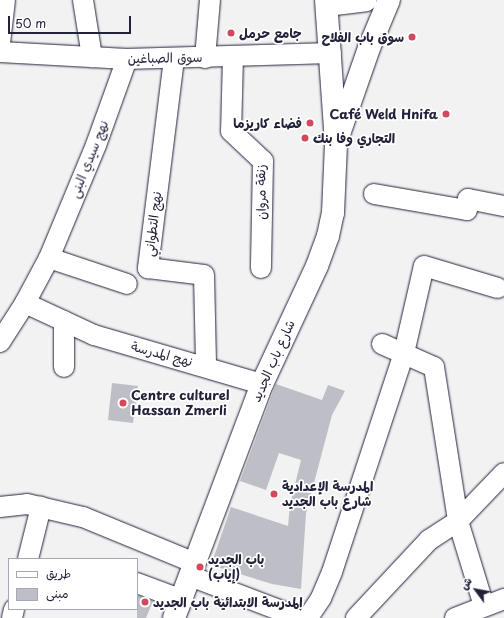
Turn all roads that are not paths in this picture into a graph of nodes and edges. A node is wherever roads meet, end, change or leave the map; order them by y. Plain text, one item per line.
1 (5, 0) edge
2 (83, 0) edge
3 (210, 0) edge
4 (366, 0) edge
5 (389, 0) edge
6 (326, 2) edge
7 (0, 43) edge
8 (0, 52) edge
9 (331, 53) junction
10 (92, 57) junction
11 (233, 57) junction
12 (174, 58) junction
13 (206, 58) junction
14 (127, 59) junction
15 (336, 143) junction
16 (374, 194) dead end
17 (504, 206) edge
18 (49, 258) junction
19 (261, 268) dead end
20 (127, 284) dead end
21 (498, 288) dead end
22 (25, 303) junction
23 (64, 321) junction
24 (0, 342) edge
25 (382, 344) dead end
26 (404, 353) junction
27 (206, 366) junction
28 (64, 367) dead end
29 (262, 384) junction
30 (504, 474) edge
31 (0, 507) edge
32 (41, 507) junction
33 (458, 521) junction
34 (28, 558) edge
35 (192, 569) junction
36 (138, 584) edge
37 (504, 599) edge
38 (178, 609) edge
39 (478, 611) edge
40 (302, 617) edge
41 (356, 618) edge
42 (455, 618) edge

1 - 7 street
2 - 10 street
3 - 13 street
4 - 6 main road
5 - 15 main road, شارع باب الجديد
6 - 9 main road, شارع باب الجديد
8 - 10 street, سوق الصباغين
9 - 11 street, سوق الصباغين
9 - 15 main road, شارع باب الجديد
10 - 14 street, سوق الصباغين
11 - 13 street, سوق الصباغين
11 - 19 street, زنقة مروان
12 - 13 street, سوق الصباغين
12 - 14 street, سوق الصباغين
12 - 27 street, نهج التطواني
14 - 18 street, نهج سيدي البنى
15 - 29 main road, شارع باب الجديد
16 - 17 street
18 - 20 street
18 - 22 street, نهج سيدي البنى
21 - 26 street
22 - 23 street, نهج المدرسة
22 - 24 street, نهج سيدي البنى
23 - 27 street, نهج المدرسة
23 - 28 street
25 - 26 street
26 - 33 street
26 - 40 street
27 - 29 street, نهج المدرسة
29 - 35 main road, شارع باب الجديد
30 - 33 street
31 - 32 street
32 - 34 street
32 - 35 street
33 - 39 street
33 - 41 street
35 - 38 main road, شارع باب الجديد
35 - 40 street
36 - 38 street
37 - 39 street
39 - 42 street

